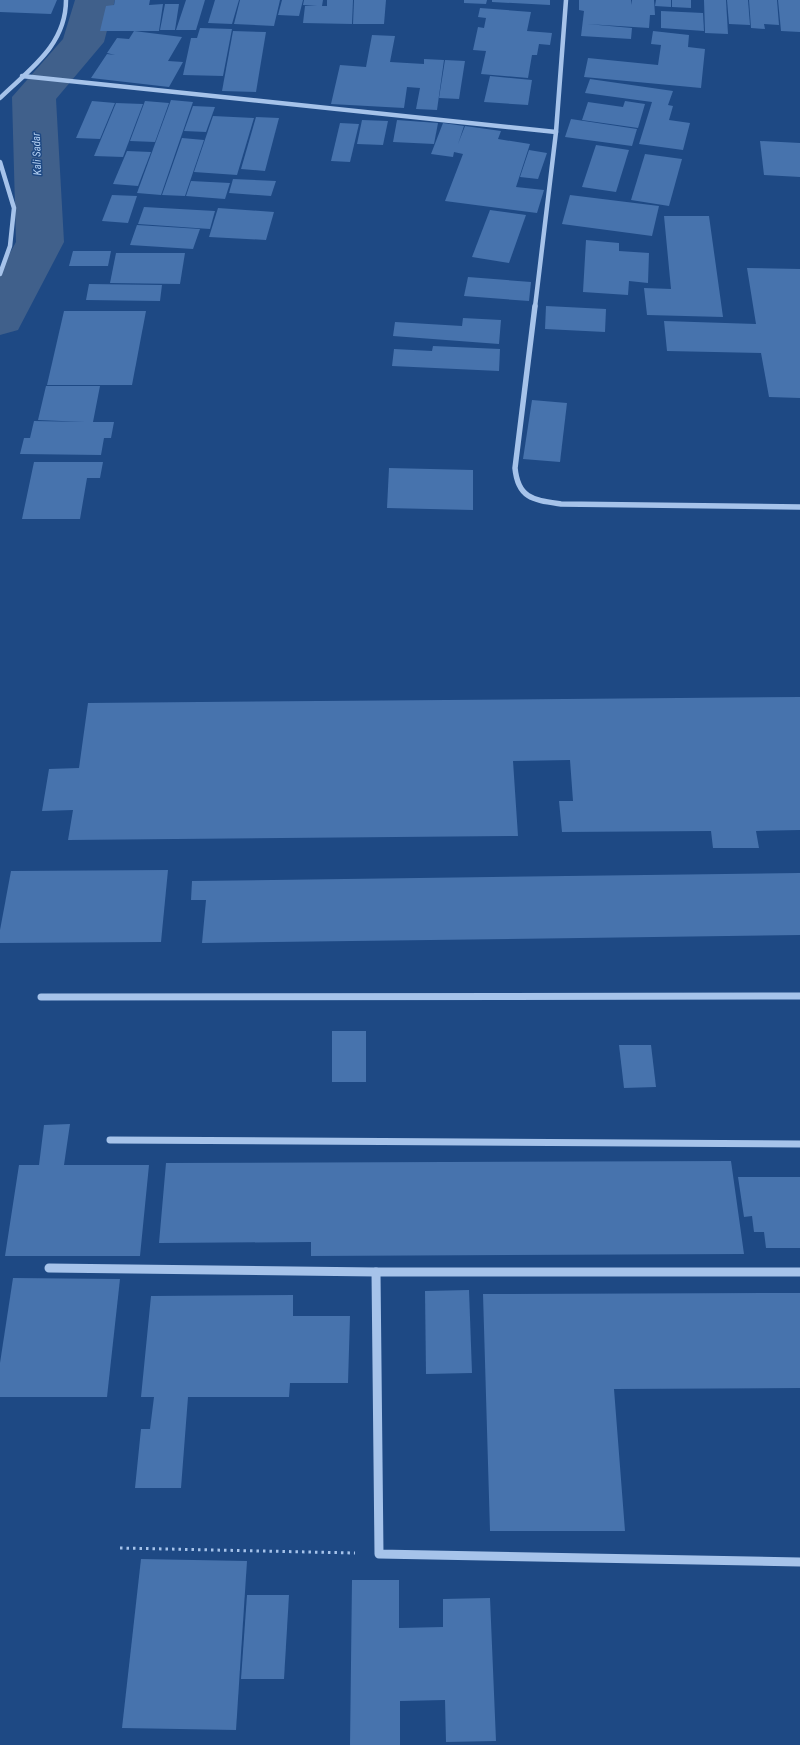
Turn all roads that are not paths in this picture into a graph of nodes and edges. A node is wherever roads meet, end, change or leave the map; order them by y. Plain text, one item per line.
1 (66, 0) edge
2 (566, 0) edge
3 (22, 76) junction
4 (0, 98) edge
5 (556, 132) junction
6 (0, 162) edge
7 (0, 274) edge
8 (800, 508) edge
9 (800, 996) edge
10 (41, 997) dead end
11 (110, 1140) dead end
12 (800, 1144) edge
13 (49, 1268) dead end
14 (376, 1272) junction
15 (800, 1272) edge
16 (800, 1562) edge

1 - 3 street
2 - 5 street
3 - 4 street
3 - 5 street
5 - 8 street
6 - 7 street
9 - 10 street
11 - 12 street
13 - 14 street
14 - 15 street
14 - 16 street

